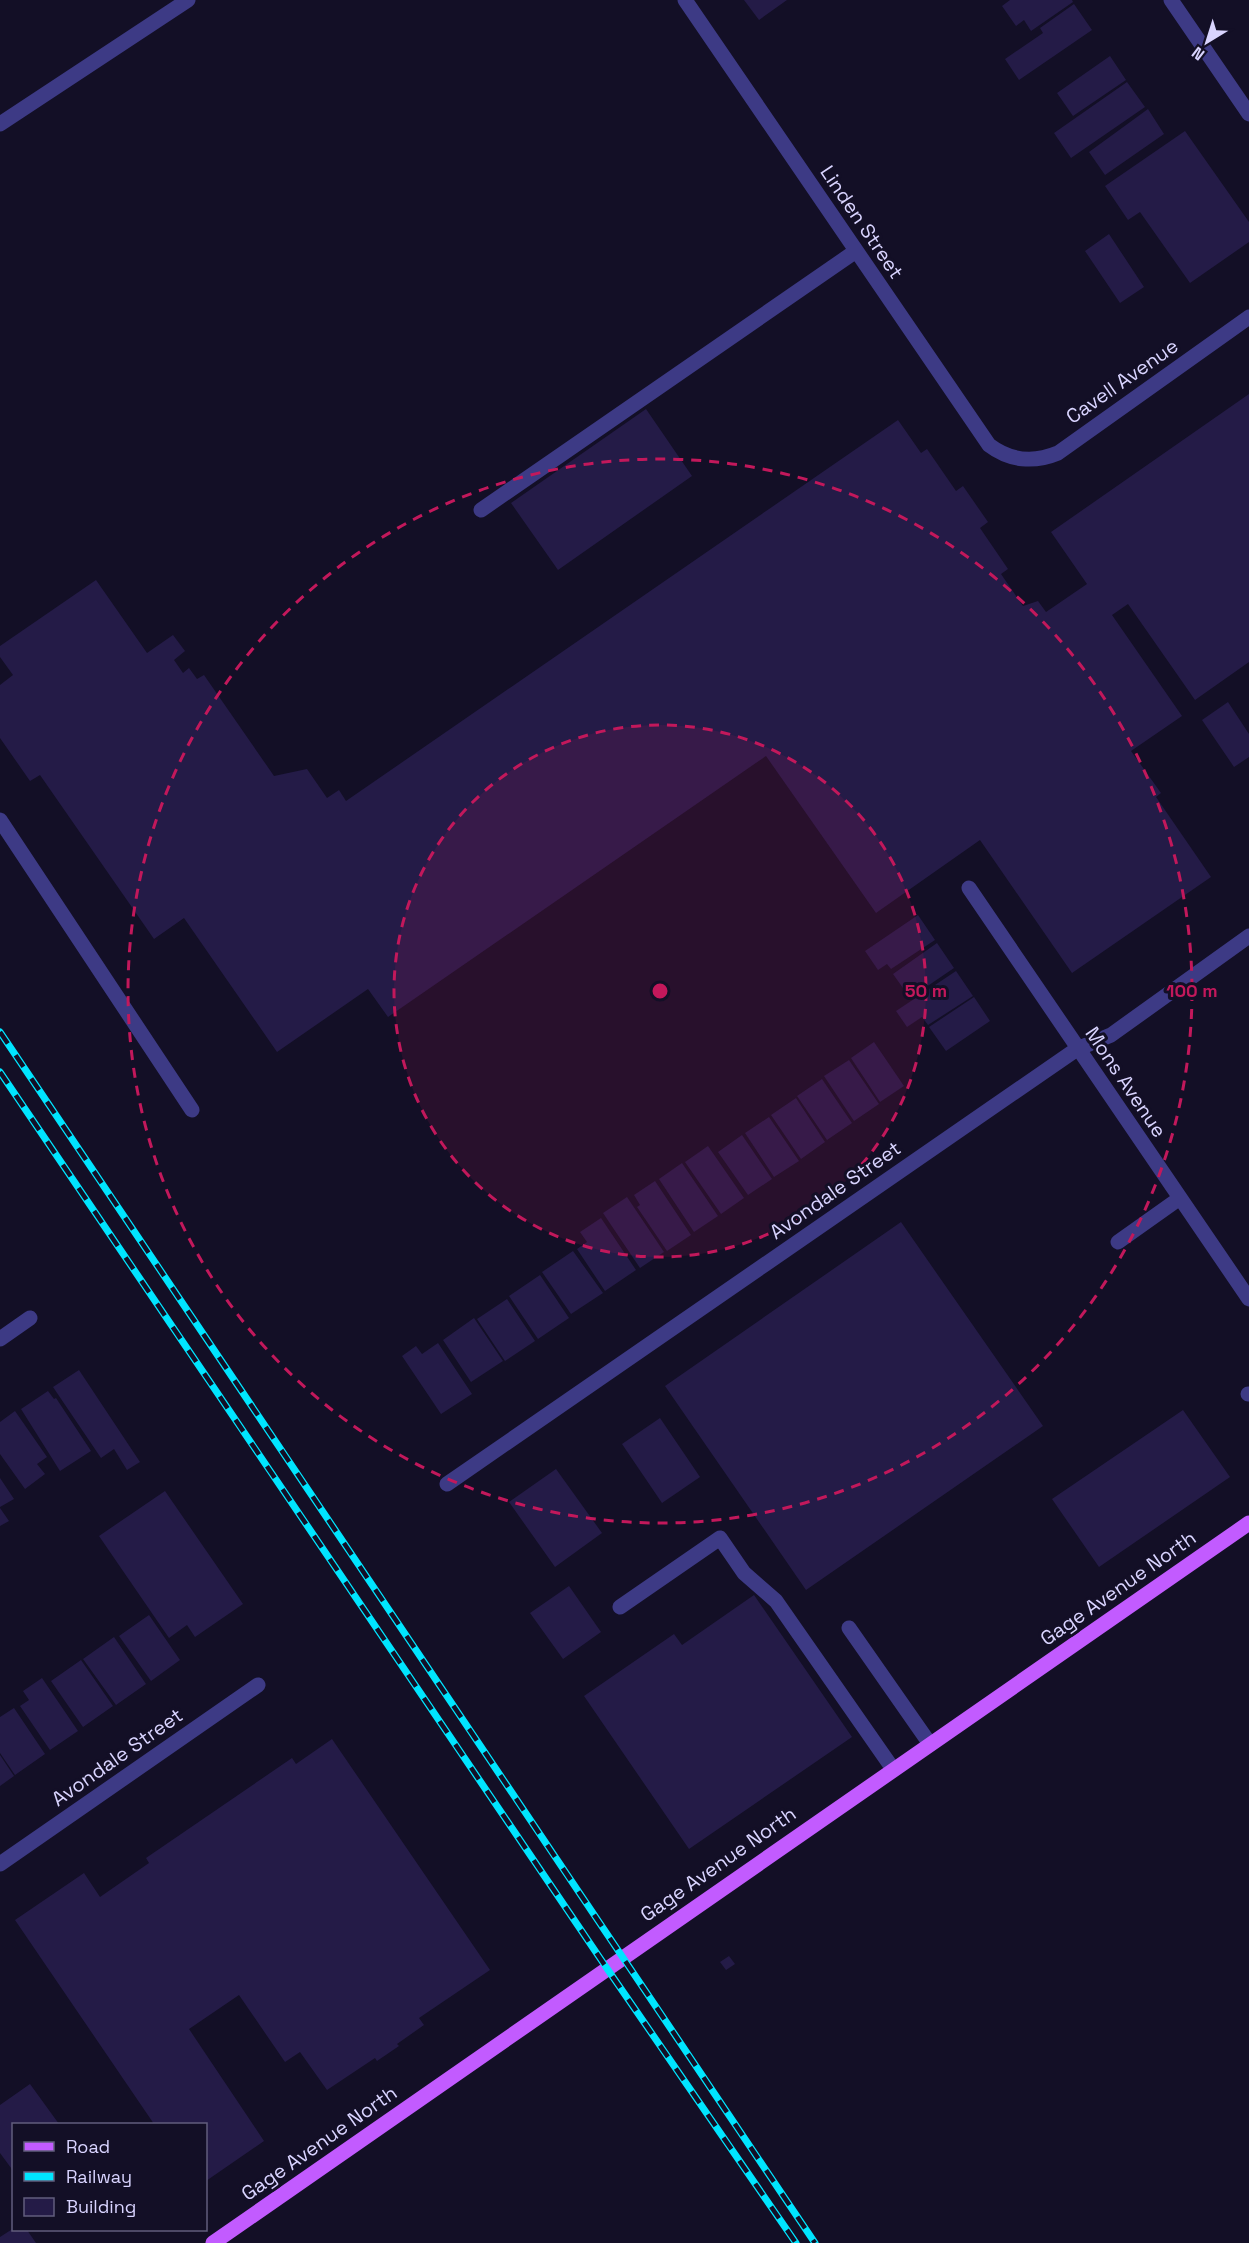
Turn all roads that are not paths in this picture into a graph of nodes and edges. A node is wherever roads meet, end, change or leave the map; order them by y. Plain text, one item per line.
1 (188, 0) edge
2 (685, 0) edge
3 (1171, 0) edge
4 (1249, 114) edge
5 (0, 124) edge
6 (856, 251) junction
7 (1249, 317) edge
8 (1013, 458) joint
9 (481, 510) dead end
10 (0, 820) edge
11 (969, 888) dead end
12 (1249, 936) edge
13 (1077, 1049) junction
14 (192, 1110) dead end
15 (1180, 1198) junction
16 (1118, 1242) dead end
17 (1249, 1299) edge
18 (30, 1318) dead end
19 (0, 1340) edge
20 (447, 1484) dead end
21 (1249, 1523) edge
22 (620, 1607) dead end
23 (849, 1628) dead end
24 (258, 1685) dead end
25 (930, 1744) junction
26 (893, 1769) junction
27 (0, 1864) edge
28 (213, 2243) edge

1 - 5 street
2 - 6 street, Linden Street
3 - 4 street
6 - 8 street, Linden Street
6 - 9 street
7 - 8 street, Cavell Avenue
10 - 14 street
11 - 13 street, Mons Avenue
12 - 13 street, Avondale Street
13 - 15 street, Mons Avenue
13 - 20 street, Avondale Street
15 - 16 street
15 - 17 street, Mons Avenue
18 - 19 street
21 - 25 main road, Gage Avenue North
22 - 26 street
23 - 25 street
24 - 27 street, Avondale Street
25 - 26 main road, Gage Avenue North
26 - 28 main road, Gage Avenue North

